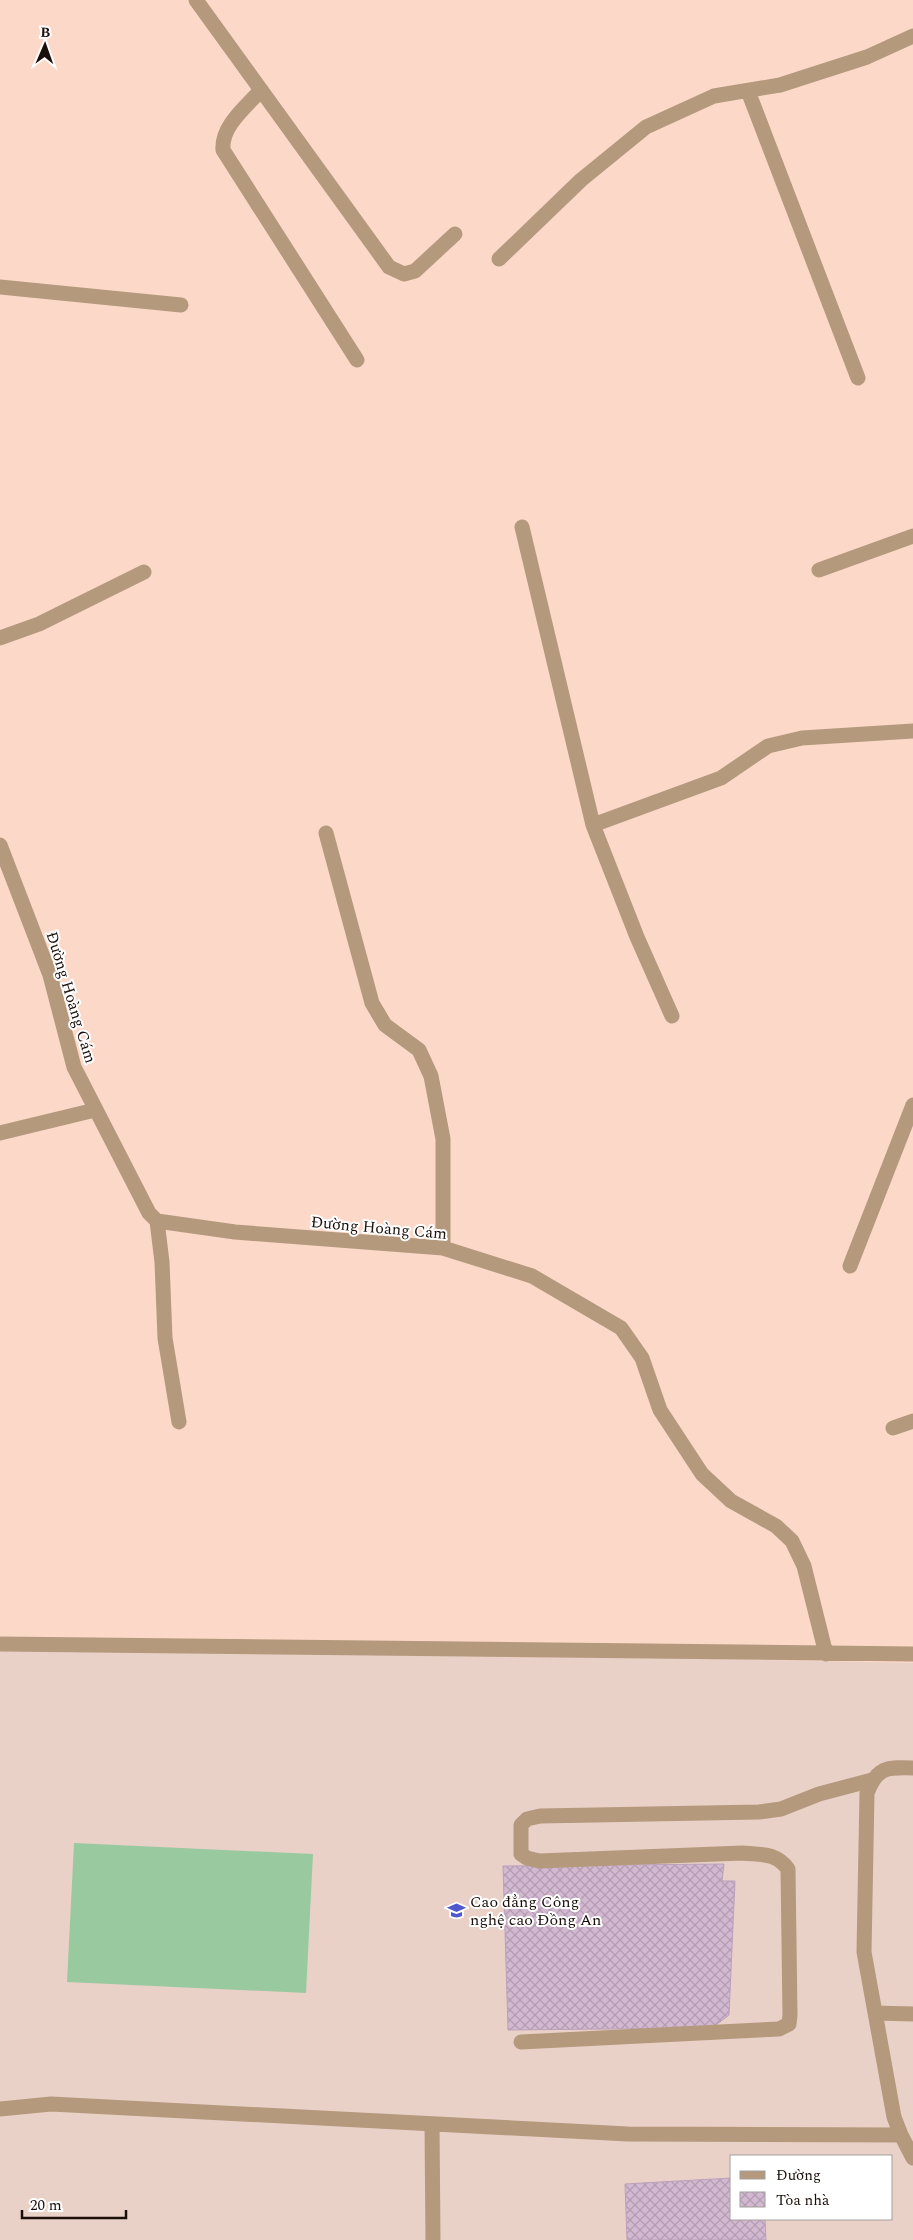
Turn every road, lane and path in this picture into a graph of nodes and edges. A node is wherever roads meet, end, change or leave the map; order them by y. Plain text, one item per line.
1 (196, 0) edge
2 (913, 36) edge
3 (262, 90) junction
4 (748, 91) junction
5 (455, 234) dead end
6 (499, 259) dead end
7 (0, 287) edge
8 (181, 305) dead end
9 (357, 360) dead end
10 (858, 378) dead end
11 (522, 527) dead end
12 (913, 536) edge
13 (819, 570) dead end
14 (144, 572) dead end
15 (0, 638) edge
16 (913, 731) edge
17 (593, 825) junction
18 (326, 834) dead end
19 (0, 845) edge
20 (672, 1016) dead end
21 (913, 1105) edge
22 (96, 1110) junction
23 (0, 1133) edge
24 (157, 1221) junction
25 (443, 1248) junction
26 (850, 1266) dead end
27 (913, 1421) edge
28 (179, 1422) dead end
29 (893, 1428) dead end
30 (0, 1644) edge
31 (826, 1654) junction
32 (913, 1654) edge
33 (913, 1768) edge
34 (872, 1780) junction
35 (875, 2013) junction
36 (913, 2014) edge
37 (522, 2042) dead end
38 (0, 2110) edge
39 (432, 2124) junction
40 (901, 2135) junction
41 (913, 2158) edge
42 (433, 2240) edge

1 - 3 street
2 - 4 street
3 - 5 street
3 - 9 street
4 - 6 street
4 - 10 street
7 - 8 street
11 - 17 street
12 - 13 street
14 - 15 street
16 - 17 street
17 - 20 street
18 - 25 street
19 - 22 street, Đường Hoàng Cám
21 - 26 street
22 - 23 street
22 - 24 street, Đường Hoàng Cám
24 - 25 street, Đường Hoàng Cám
24 - 28 street
25 - 31 street, Đường Hoàng Cám
27 - 29 street
30 - 31 street
31 - 32 street
33 - 34 street
34 - 35 street
34 - 37 street
35 - 36 street
35 - 40 street
38 - 39 street
39 - 40 street
39 - 42 street
40 - 41 street

